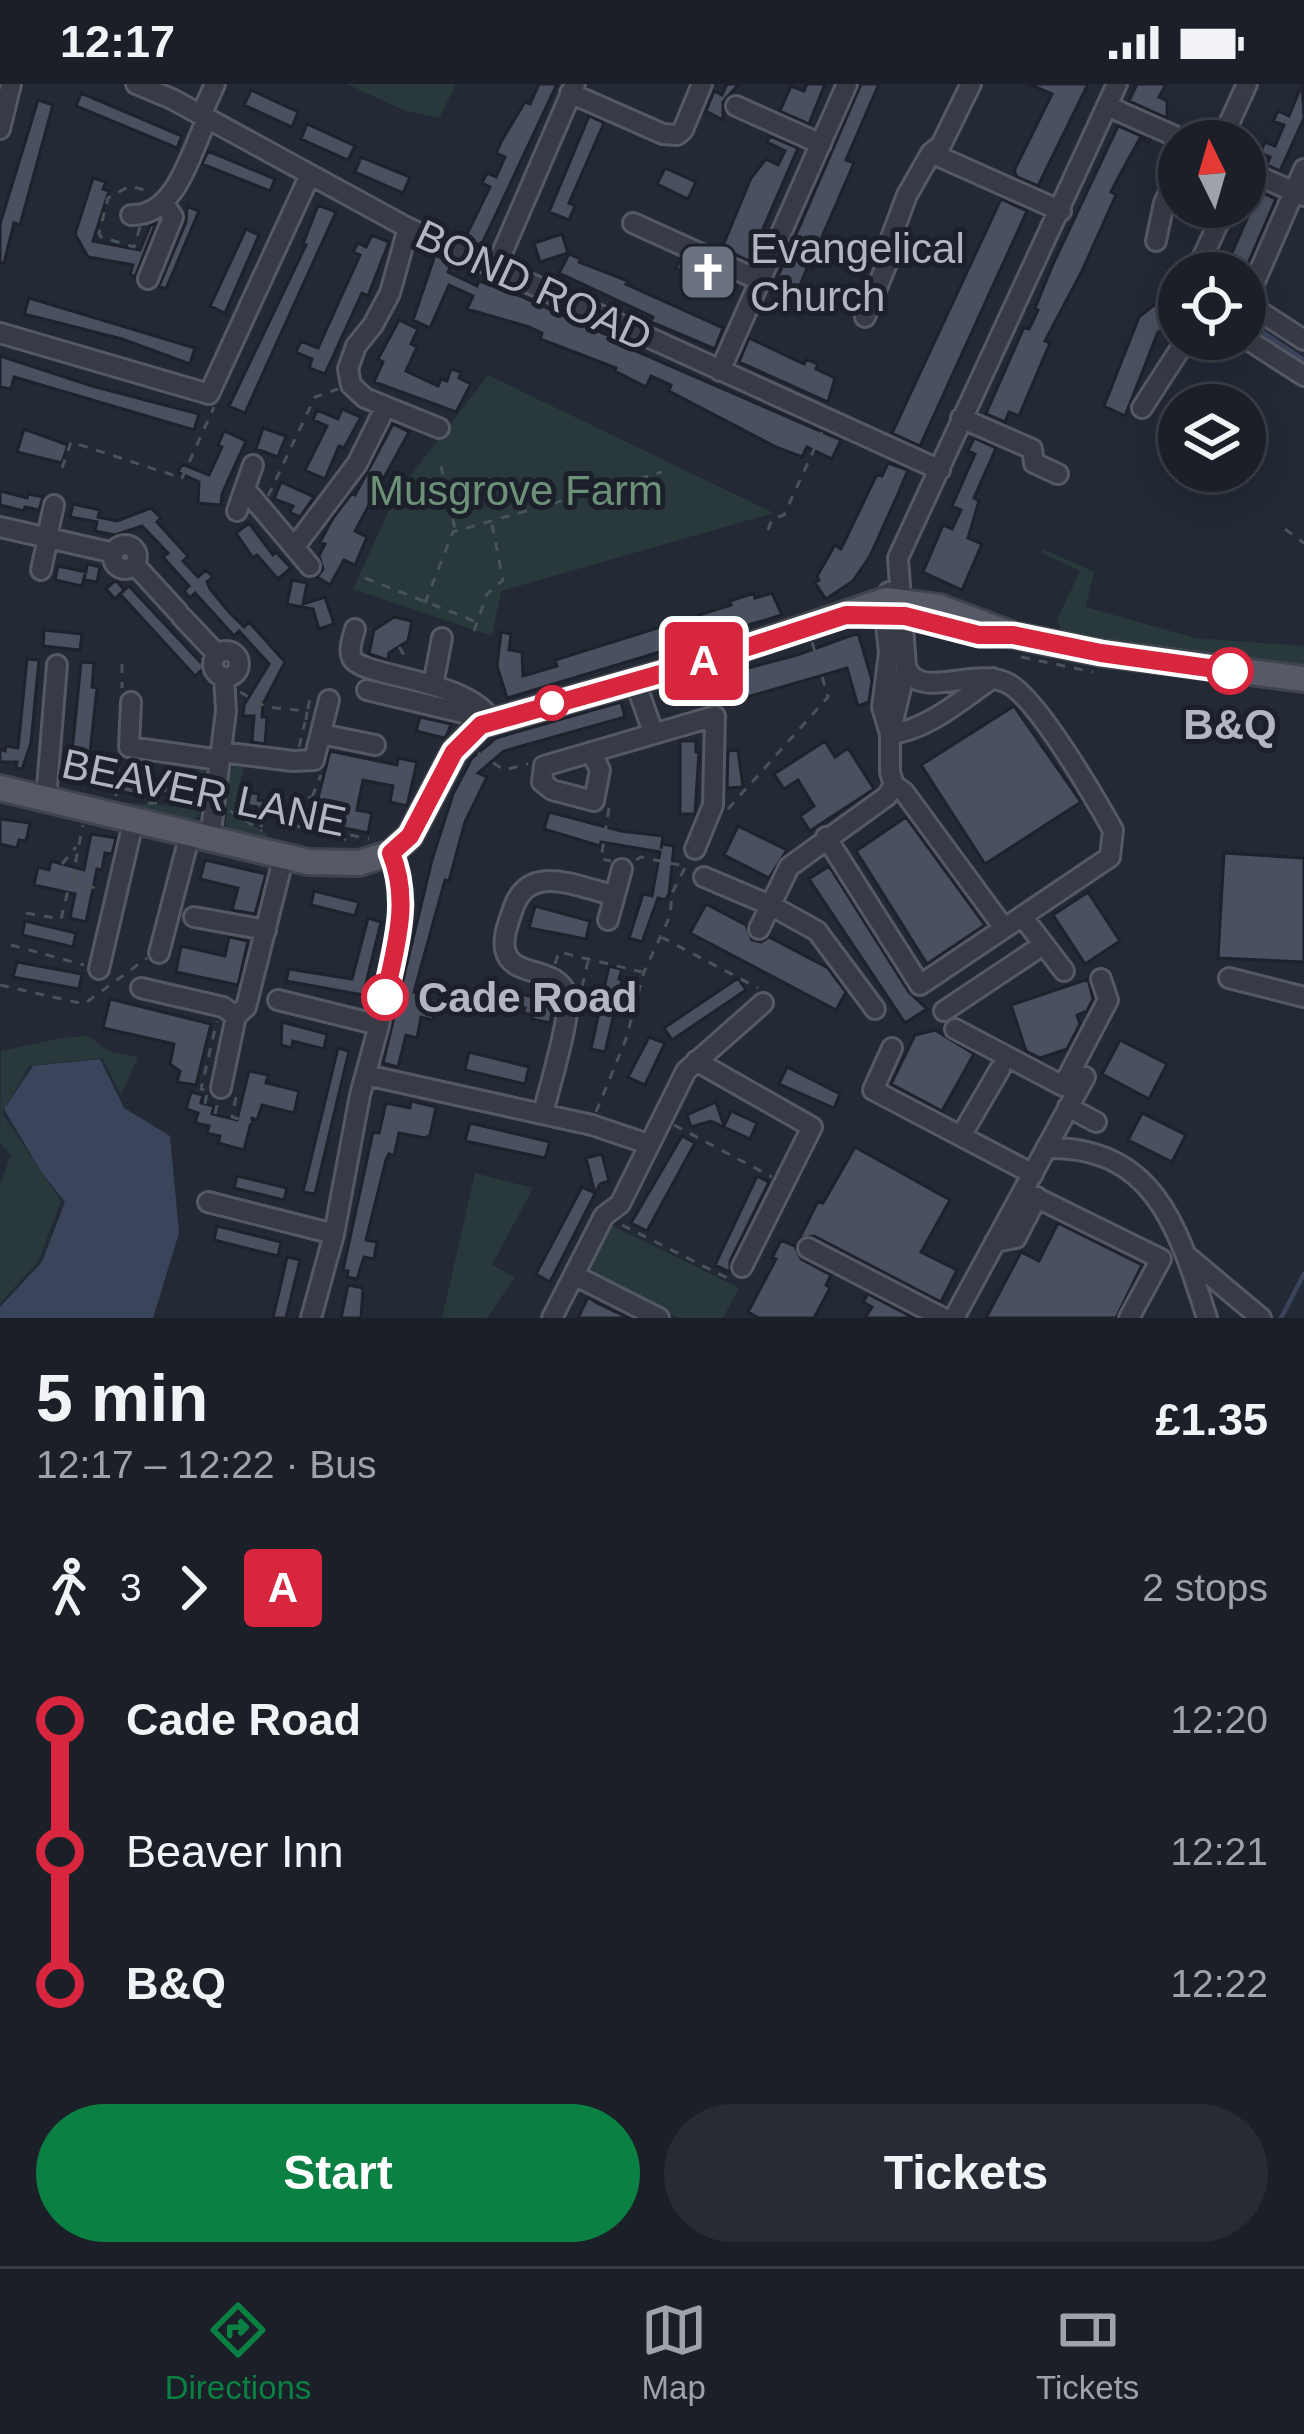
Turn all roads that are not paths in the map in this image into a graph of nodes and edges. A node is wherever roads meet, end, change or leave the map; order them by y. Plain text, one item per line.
1 (136, 84) edge
2 (215, 84) edge
3 (702, 84) edge
4 (847, 84) edge
5 (971, 84) edge
6 (1117, 84) edge
7 (1247, 84) edge
8 (573, 89) edge
9 (7, 94) edge
10 (736, 106) dead end
11 (1107, 106) junction
12 (204, 117) junction
13 (1231, 120) edge
14 (0, 129) edge
15 (1158, 129) edge
16 (820, 144) junction
17 (932, 152) junction
18 (1304, 169) edge
19 (309, 177) junction
20 (1266, 179) edge
21 (1299, 194) edge
22 (163, 202) junction
23 (1061, 211) junction
24 (131, 214) dead end
25 (633, 223) dead end
26 (408, 228) junction
27 (1159, 228) edge
28 (1156, 241) dead end
29 (496, 267) junction
30 (148, 279) dead end
31 (761, 281) junction
32 (865, 317) dead end
33 (0, 332) edge
34 (1304, 340) edge
35 (1266, 352) edge
36 (1173, 360) edge
37 (720, 370) junction
38 (1304, 376) edge
39 (1142, 407) dead end
40 (385, 408) junction
41 (961, 418) junction
42 (439, 428) dead end
43 (253, 465) dead end
44 (940, 470) junction
45 (1058, 474) dead end
46 (245, 489) junction
47 (54, 505) dead end
48 (237, 511) dead end
49 (0, 526) edge
50 (47, 537) junction
51 (296, 544) junction
52 (310, 566) dead end
53 (40, 570) dead end
54 (896, 602) junction
55 (355, 629) dead end
56 (442, 638) dead end
57 (57, 665) dead end
58 (906, 667) junction
59 (993, 678) junction
60 (1304, 679) edge
61 (635, 681) junction
62 (433, 685) junction
63 (367, 690) dead end
64 (320, 698) road end
65 (131, 702) dead end
66 (314, 722) junction
67 (478, 729) junction
68 (652, 732) junction
69 (890, 734) junction
70 (375, 745) dead end
71 (591, 752) junction
72 (220, 756) junction
73 (894, 785) junction
74 (0, 788) edge
75 (46, 799) junction
76 (139, 811) junction
77 (200, 836) junction
78 (826, 838) junction
79 (268, 845) junction
80 (692, 845) road end
81 (380, 846) junction
82 (623, 866) road end
83 (704, 877) dead end
84 (614, 895) junction
85 (770, 904) junction
86 (1022, 916) junction
87 (194, 917) dead end
88 (608, 920) dead end
89 (759, 928) dead end
90 (1004, 928) junction
91 (266, 930) junction
92 (1043, 945) junction
93 (160, 953) road end
94 (100, 969) road end
95 (1064, 971) dead end
96 (1229, 978) dead end
97 (1101, 979) dead end
98 (140, 988) dead end
99 (1304, 997) edge
100 (278, 1000) dead end
101 (763, 1004) road end
102 (875, 1009) dead end
103 (944, 1011) dead end
104 (236, 1016) junction
105 (379, 1025) junction
106 (955, 1029) dead end
107 (892, 1048) dead end
108 (697, 1061) junction
109 (1000, 1069) dead end
110 (366, 1075) junction
111 (1073, 1091) junction
112 (222, 1092) road end
113 (542, 1114) junction
114 (1096, 1122) dead end
115 (961, 1136) junction
116 (648, 1144) junction
117 (1047, 1148) junction
118 (1031, 1187) junction
119 (208, 1203) dead end
120 (334, 1234) junction
121 (808, 1248) dead end
122 (1187, 1256) junction
123 (742, 1267) road end
124 (574, 1275) junction
125 (953, 1317) edge
126 (311, 1318) edge
127 (552, 1318) edge
128 (659, 1318) edge
129 (1129, 1318) edge
130 (1207, 1318) edge
131 (1261, 1318) edge

1 - 12 street, BOND ROAD
2 - 12 street
3 - 8 street
4 - 16 street
5 - 17 street
6 - 11 street
7 - 13 street
8 - 29 street
9 - 14 street
10 - 16 street
11 - 15 street
11 - 23 street
12 - 19 street, BOND ROAD
12 - 22 street
16 - 31 street
17 - 23 street
17 - 32 street
18 - 21 street
19 - 26 street, BOND ROAD
19 - 33 street
20 - 21 street
21 - 34 street
22 - 24 street
22 - 30 street
23 - 41 street
25 - 31 street
26 - 29 street, BOND ROAD
26 - 40 street
27 - 28 street
29 - 37 street, BOND ROAD
31 - 37 street
35 - 38 street
36 - 39 street
37 - 44 street, BOND ROAD
40 - 42 street
40 - 51 street
41 - 44 street
41 - 45 street
43 - 46 street
44 - 54 street
46 - 48 street
46 - 51 street
47 - 50 street
49 - 50 street
50 - 53 street
50 - 72 street
51 - 52 street
54 - 58 street
54 - 60 main road
54 - 61 main road
54 - 69 street
55 - 62 street
56 - 62 street
57 - 75 street
58 - 59 street
58 - 69 street
59 - 69 street
59 - 86 street
61 - 67 main road
61 - 68 street
62 - 67 street
63 - 67 street
64 - 66 street
65 - 72 street
66 - 70 street
66 - 72 street
67 - 81 main road
68 - 71 street
68 - 80 street
69 - 73 street
71 - 71 street
72 - 77 street
73 - 78 street
73 - 90 street
74 - 75 main road, BEAVER LANE
75 - 76 main road, BEAVER LANE
76 - 77 main road, BEAVER LANE
76 - 94 street
77 - 79 main road, BEAVER LANE
77 - 93 street
78 - 85 street
78 - 90 street
79 - 81 main road, BEAVER LANE
79 - 91 street
81 - 105 street
82 - 84 street
83 - 85 street
84 - 88 street
84 - 113 street
85 - 89 street
85 - 102 street
86 - 90 street
86 - 92 street
87 - 91 street
91 - 104 street
92 - 95 street
92 - 103 street
96 - 99 street
97 - 111 street
98 - 104 street
100 - 105 street
101 - 108 street
104 - 112 street
105 - 110 street
106 - 111 street
107 - 115 street
108 - 116 street
108 - 123 street
109 - 115 street
110 - 113 street
110 - 120 street
111 - 114 street
111 - 117 street
113 - 116 street
115 - 118 street
116 - 124 street
117 - 118 street
117 - 122 street
118 - 125 street
118 - 129 street
119 - 120 street
120 - 126 street
121 - 125 street
122 - 130 street
122 - 131 street
124 - 127 street
124 - 128 street

